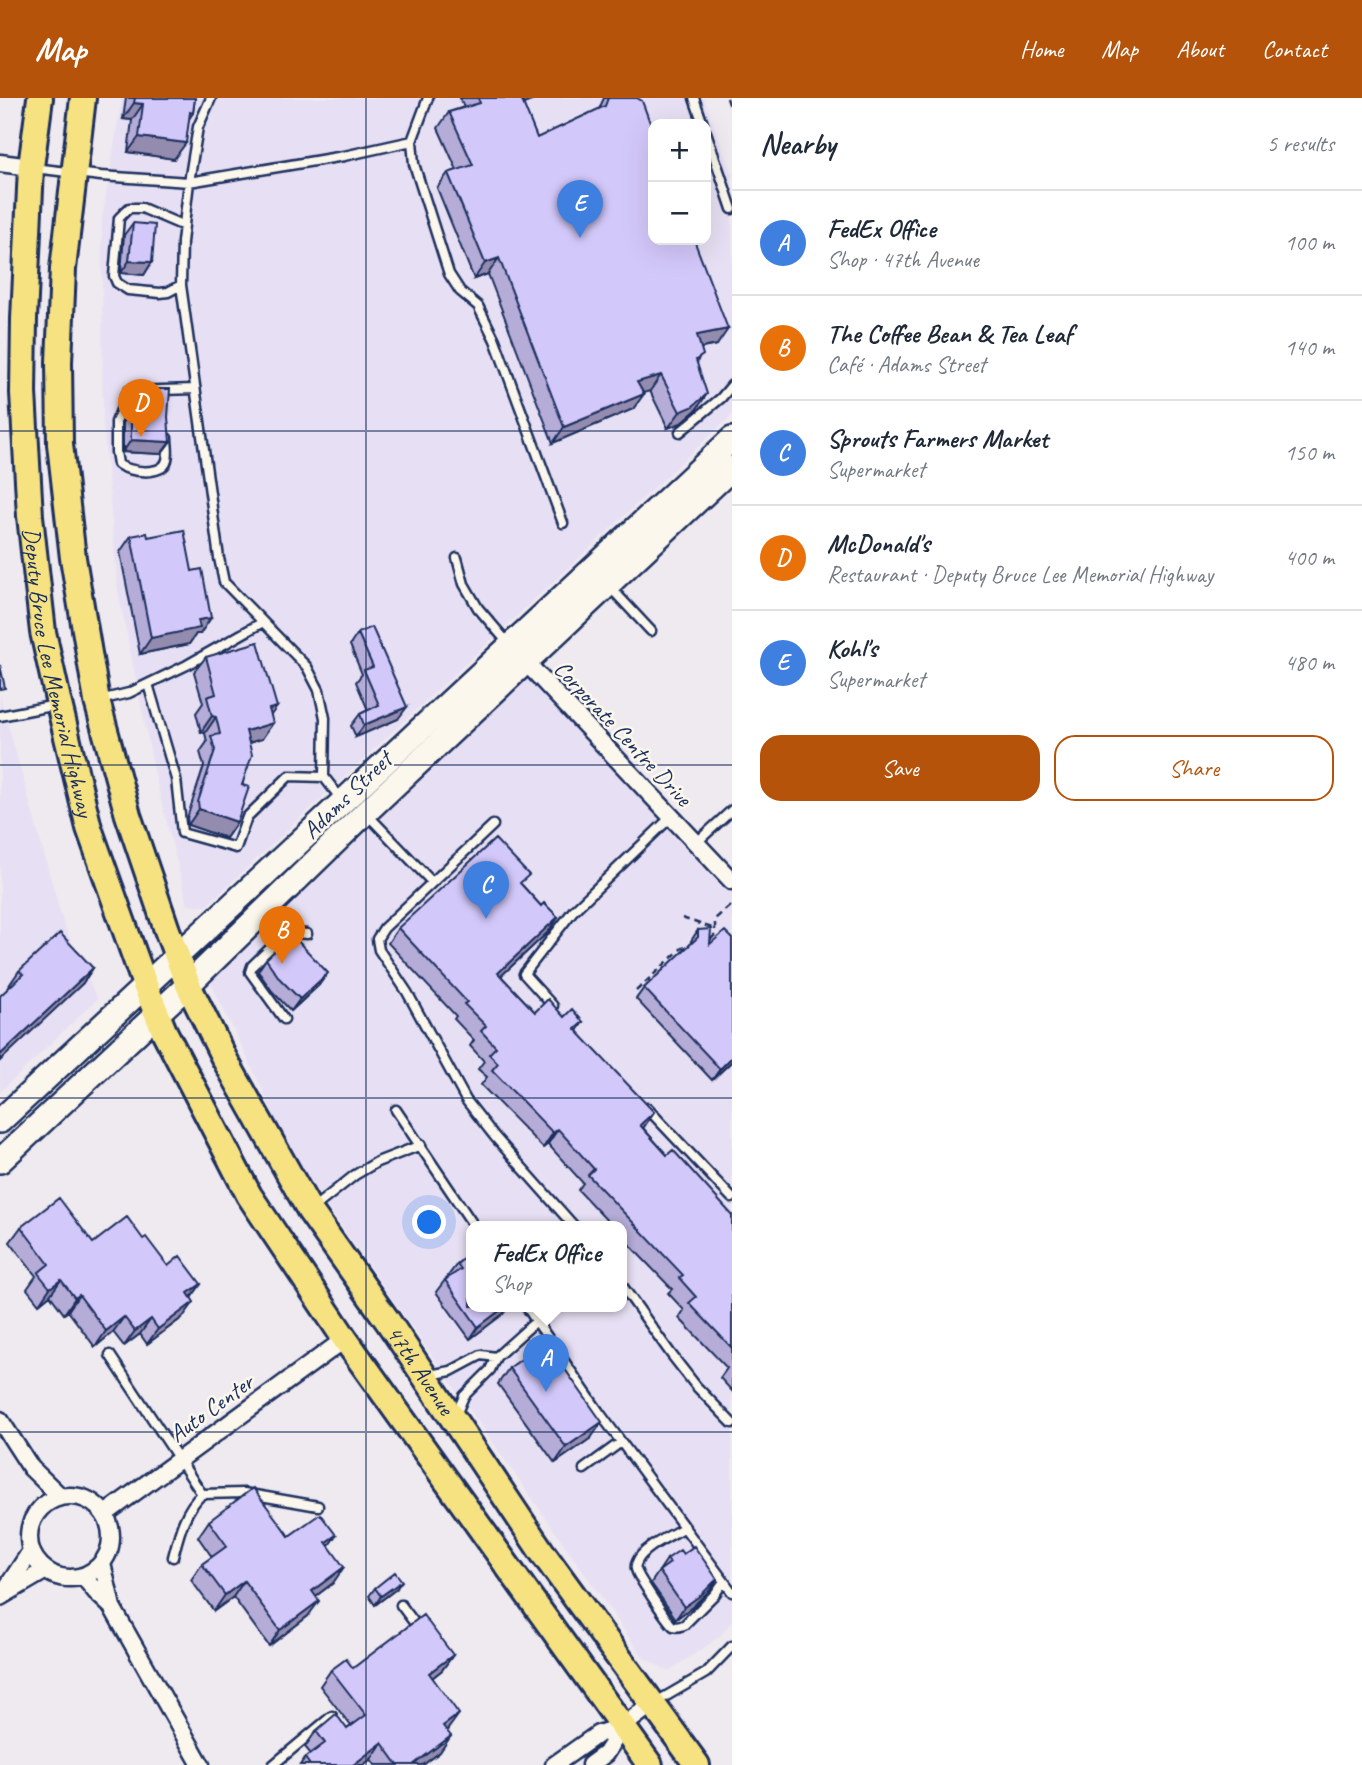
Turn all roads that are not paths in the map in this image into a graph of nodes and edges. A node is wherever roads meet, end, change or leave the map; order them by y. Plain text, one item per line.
1 (40, 98) edge
2 (83, 98) edge
3 (211, 98) edge
4 (428, 98) edge
5 (694, 98) edge
6 (701, 119) edge
7 (412, 141) junction
8 (711, 147) edge
9 (0, 163) edge
10 (31, 167) junction
11 (75, 172) junction
12 (189, 182) junction
13 (732, 209) edge
14 (184, 226) junction
15 (181, 285) junction
16 (732, 385) edge
17 (195, 389) junction
18 (166, 429) edge
19 (680, 432) dead end
20 (732, 439) edge
21 (732, 468) edge
22 (563, 523) dead end
23 (457, 558) dead end
24 (608, 585) junction
25 (263, 622) junction
26 (651, 631) dead end
27 (518, 654) junction
28 (148, 684) junction
29 (97, 701) junction
30 (59, 704) junction
31 (0, 716) edge
32 (324, 777) junction
33 (343, 801) junction
34 (732, 810) edge
35 (365, 813) junction
36 (671, 817) junction
37 (493, 825) dead end
38 (696, 843) junction
39 (732, 881) edge
40 (432, 882) junction
41 (307, 934) dead end
42 (177, 956) junction
43 (145, 985) junction
44 (188, 985) junction
45 (157, 1014) junction
46 (560, 1014) edge
47 (284, 1019) dead end
48 (643, 1103) edge
49 (397, 1110) dead end
50 (0, 1121) edge
51 (421, 1145) junction
52 (0, 1161) edge
53 (732, 1198) edge
54 (310, 1211) junction
55 (470, 1221) edge
56 (570, 1221) edge
57 (627, 1292) edge
58 (530, 1312) edge
59 (547, 1312) edge
60 (536, 1322) junction
61 (345, 1339) junction
62 (110, 1355) dead end
63 (496, 1356) junction
64 (424, 1376) junction
65 (0, 1420) edge
66 (454, 1422) junction
67 (732, 1423) edge
68 (621, 1442) junction
69 (178, 1461) junction
70 (31, 1468) junction
71 (584, 1469) dead end
72 (202, 1494) junction
73 (60, 1496) junction
74 (44, 1504) junction
75 (318, 1506) dead end
76 (104, 1514) junction
77 (685, 1527) junction
78 (31, 1551) junction
79 (173, 1557) dead end
80 (102, 1563) junction
81 (46, 1570) junction
82 (83, 1576) junction
83 (724, 1580) junction
84 (732, 1592) edge
85 (1, 1596) edge
86 (401, 1605) dead end
87 (112, 1607) junction
88 (422, 1633) edge
89 (732, 1646) edge
90 (652, 1704) junction
91 (332, 1716) edge
92 (623, 1726) junction
93 (201, 1765) edge
94 (273, 1765) edge
95 (554, 1765) edge
96 (590, 1765) edge
97 (650, 1765) edge
98 (697, 1765) edge

1 - 10 main road, Deputy Bruce Lee Memorial Highway
2 - 11 main road, Deputy Bruce Lee Memorial Highway
3 - 12 lane
4 - 7 lane
5 - 6 lane
7 - 12 lane
7 - 22 lane
8 - 13 lane
9 - 10 street
10 - 11 lane
10 - 30 main road, Deputy Bruce Lee Memorial Highway
11 - 12 lane
11 - 29 main road, Deputy Bruce Lee Memorial Highway
12 - 14 lane
14 - 15 lane
14 - 15 lane
15 - 17 lane
16 - 19 lane
17 - 18 lane
17 - 25 lane
20 - 27 street, Adams Street
21 - 24 street, Adams Street
23 - 27 lane
24 - 26 lane
24 - 27 street, Adams Street
25 - 28 lane
25 - 32 lane
27 - 33 street, Adams Street
27 - 35 street, Adams Street
27 - 36 street, Corporate Centre Drive
28 - 29 lane
28 - 32 lane
29 - 42 main road, Deputy Bruce Lee Memorial Highway
30 - 31 lane
30 - 43 main road, Deputy Bruce Lee Memorial Highway
32 - 33 lane
33 - 42 street, Adams Street
34 - 38 lane
35 - 40 lane
35 - 44 street, Adams Street
36 - 38 street, Corporate Centre Drive
36 - 46 lane
37 - 40 lane
38 - 39 street, Corporate Centre Drive
40 - 56 lane
41 - 47 lane
42 - 43 street, Adams Street
42 - 44 main road, 47th Avenue
43 - 45 main road, 47th Avenue
43 - 50 street, Adams Street
44 - 45 street, Adams Street
44 - 54 main road, 47th Avenue
45 - 52 street, Adams Street
45 - 61 main road, 47th Avenue
48 - 53 lane
49 - 51 lane
51 - 54 lane
51 - 55 lane
54 - 64 main road, 47th Avenue
57 - 67 lane
58 - 60 lane
59 - 60 lane
60 - 63 lane
60 - 68 lane
61 - 69 street, Auto Center
61 - 92 main road, 47th Avenue
62 - 69 lane
63 - 64 lane
63 - 66 lane
64 - 66 main road, 47th Avenue
65 - 70 street
66 - 90 main road, 47th Avenue
68 - 71 lane
68 - 77 lane
69 - 72 lane
69 - 76 street, Auto Center
70 - 73 street
70 - 74 street
72 - 75 lane
72 - 79 lane
73 - 74 street
73 - 76 street
74 - 78 street
76 - 80 street
77 - 83 lane
77 - 83 lane
78 - 81 street
78 - 85 street
80 - 82 street
80 - 87 street
81 - 82 street
81 - 85 street
82 - 87 street
83 - 84 lane
86 - 88 lane
87 - 93 street
89 - 90 lane
90 - 92 street
90 - 98 main road, 47th Avenue
91 - 94 lane
92 - 95 street
92 - 96 street
92 - 97 main road, 47th Avenue

